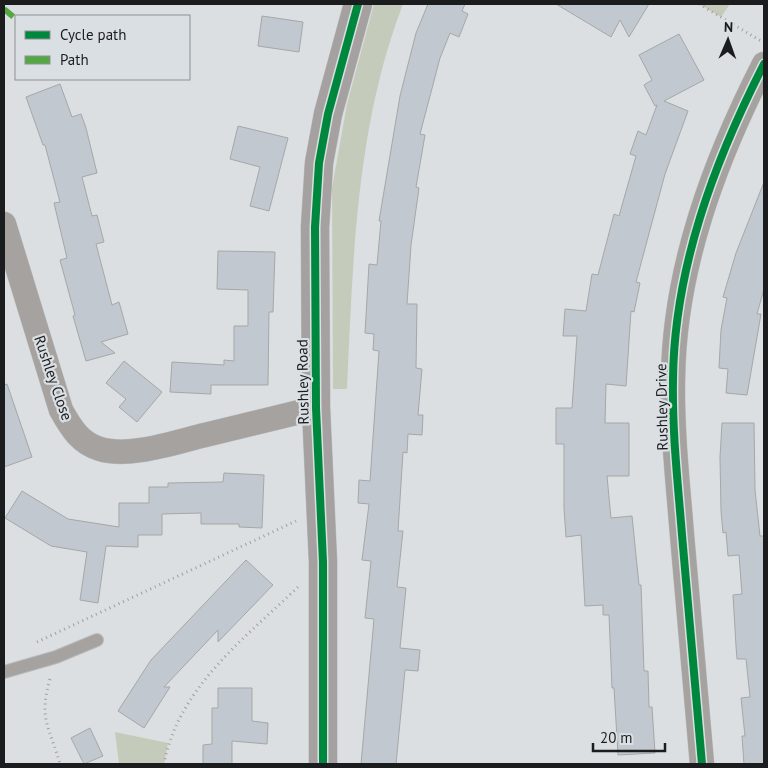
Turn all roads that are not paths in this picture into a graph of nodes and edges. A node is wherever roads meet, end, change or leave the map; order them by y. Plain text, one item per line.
1 (358, 4) edge
2 (764, 64) edge
3 (4, 224) edge
4 (316, 408) junction
5 (97, 640) dead end
6 (4, 672) edge
7 (323, 764) edge
8 (702, 764) edge

1 - 4 street, Rushley Road
2 - 8 street, Rushley Drive
3 - 4 street, Rushley Close
4 - 7 street, Rushley Road
5 - 6 lane

